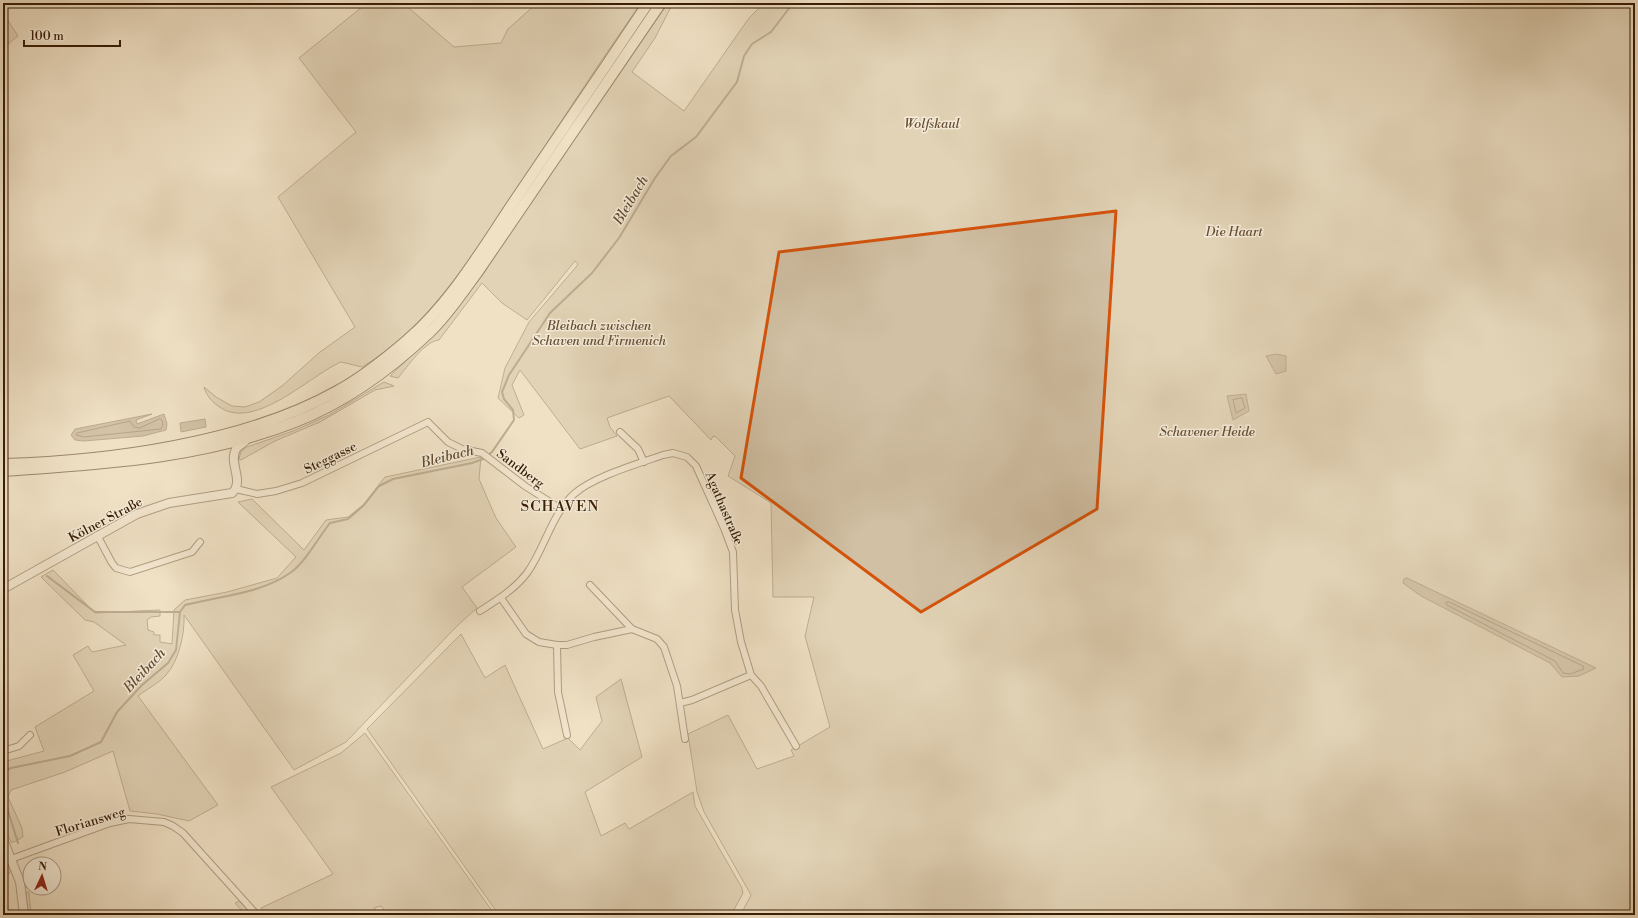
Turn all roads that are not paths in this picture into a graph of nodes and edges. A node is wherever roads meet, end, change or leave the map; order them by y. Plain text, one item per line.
1 (648, 3) edge
2 (661, 3) edge
3 (428, 422) joint
4 (620, 432) dead end
5 (250, 436) junction
6 (644, 462) junction
7 (3, 464) edge
8 (3, 471) edge
9 (236, 489) junction
10 (561, 509) junction
11 (97, 535) junction
12 (200, 542) dead end
13 (590, 585) dead end
14 (3, 589) edge
15 (501, 598) junction
16 (480, 611) dead end
17 (632, 629) junction
18 (557, 645) junction
19 (751, 675) junction
20 (680, 703) junction
21 (30, 735) dead end
22 (567, 735) dead end
23 (685, 739) dead end
24 (796, 746) dead end
25 (3, 751) edge
26 (3, 840) edge
27 (11, 858) junction
28 (3, 862) edge
29 (24, 915) edge
30 (257, 915) edge

1 - 7 main road
2 - 5 main road
3 - 9 street, Steggasse
3 - 10 street, Sandberg
4 - 6 street
5 - 8 main road
5 - 9 street
6 - 10 street, Agathastraße
6 - 19 street, Agathastraße
9 - 11 street, Kölner Straße
10 - 15 street, Agathastraße
11 - 12 street
11 - 14 street, Kölner Straße
13 - 17 street
15 - 16 street, Agathastraße
15 - 18 street
17 - 18 street
17 - 20 street
18 - 22 street
19 - 20 street
19 - 24 street, Agathastraße
20 - 23 street
21 - 25 street
26 - 27 street
27 - 28 street, Floriansweg
27 - 29 street
27 - 30 street, Floriansweg

